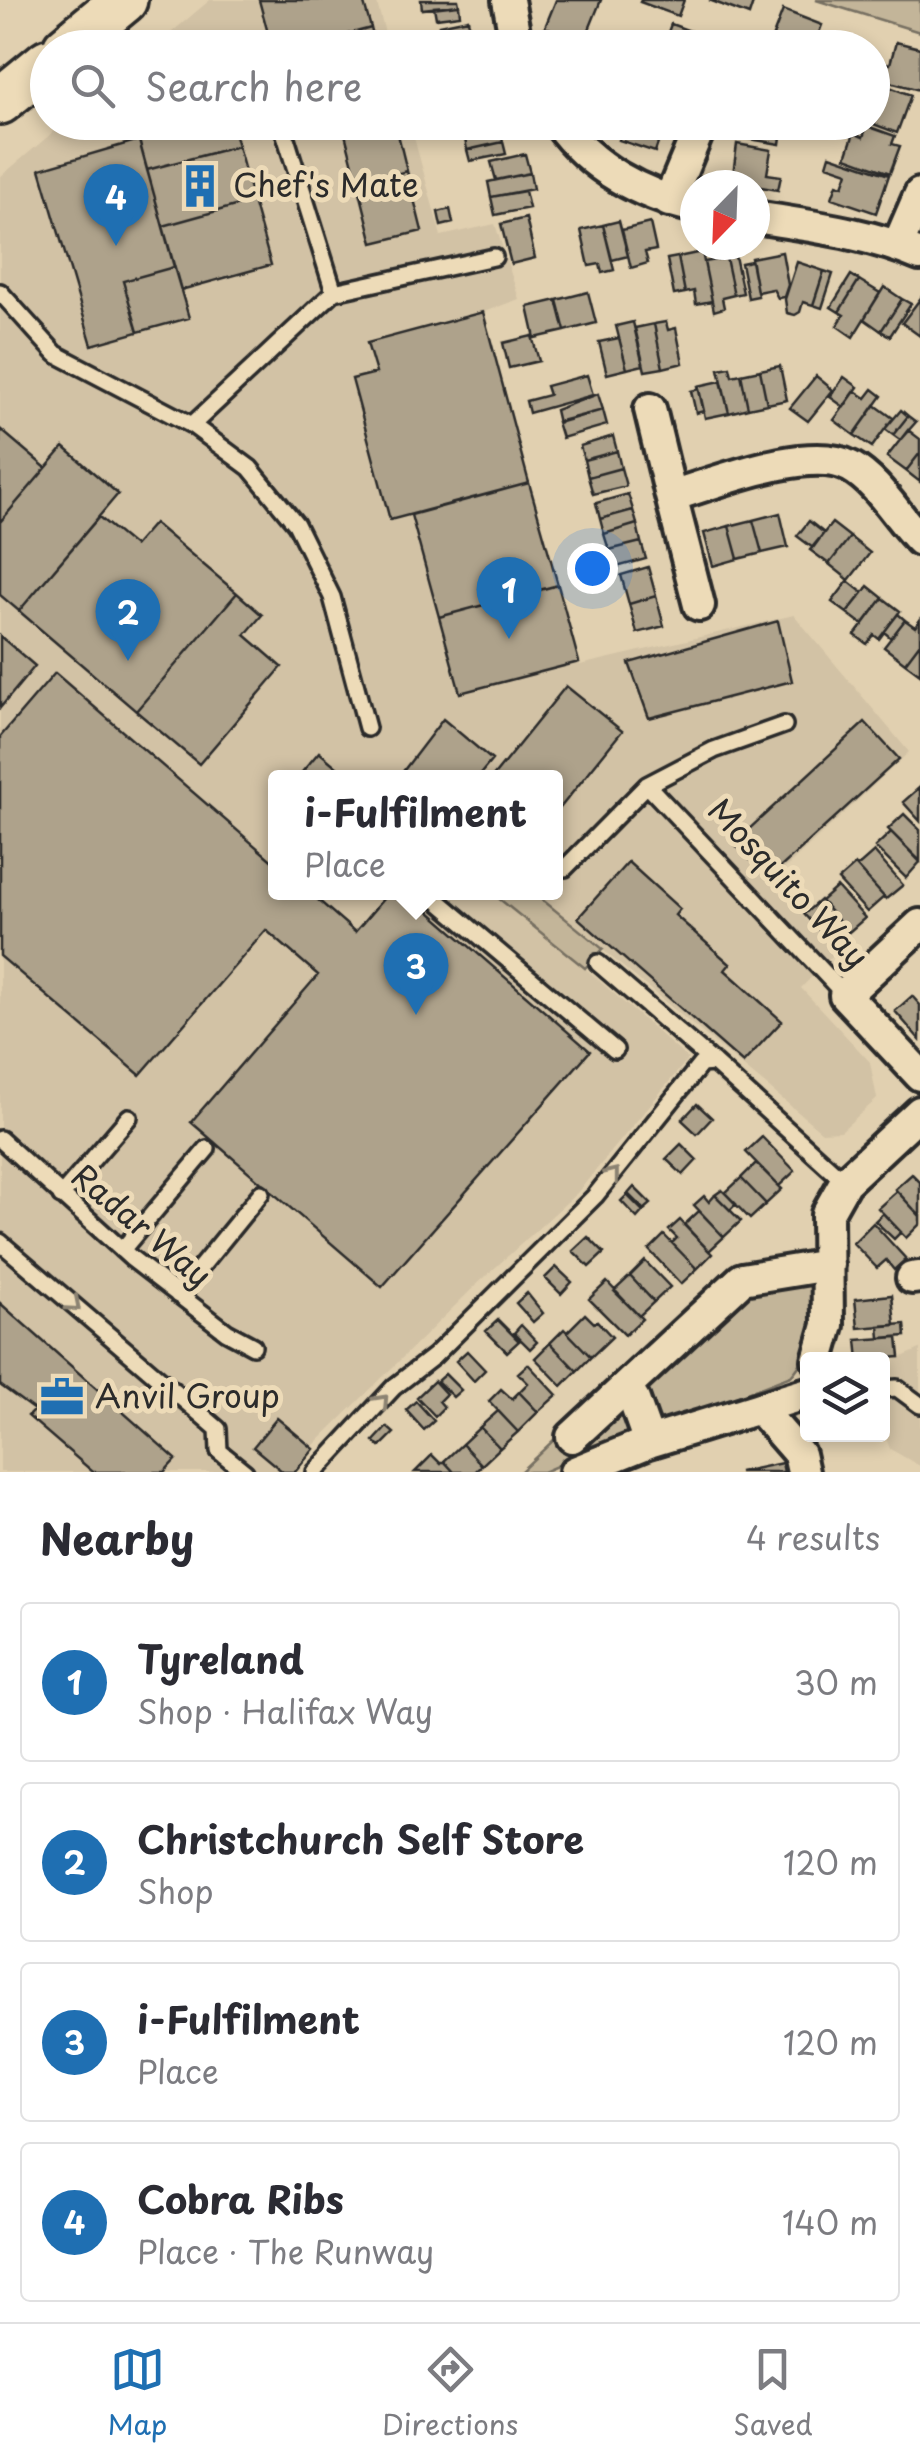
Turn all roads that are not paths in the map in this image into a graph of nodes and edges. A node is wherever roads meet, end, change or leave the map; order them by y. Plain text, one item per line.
1 (124, 0) edge
2 (508, 0) edge
3 (88, 30) edge
4 (514, 30) edge
5 (30, 77) edge
6 (0, 101) edge
7 (287, 140) edge
8 (570, 140) edge
9 (698, 140) edge
10 (690, 170) edge
11 (920, 194) edge
12 (680, 203) edge
13 (770, 221) edge
14 (909, 250) edge
15 (494, 257) dead end
16 (0, 292) edge
17 (334, 292) junction
18 (650, 409) dead end
19 (192, 425) junction
20 (670, 496) junction
21 (920, 540) edge
22 (699, 604) dead end
23 (784, 725) dead end
24 (367, 728) dead end
25 (646, 785) junction
26 (565, 868) dead end
27 (438, 900) edge
28 (920, 925) edge
29 (598, 963) dead end
30 (845, 996) junction
31 (615, 1050) dead end
32 (707, 1063) junction
33 (920, 1075) edge
34 (920, 1112) edge
35 (128, 1117) dead end
36 (0, 1139) edge
37 (207, 1149) dead end
38 (845, 1182) junction
39 (261, 1193) dead end
40 (61, 1196) junction
41 (0, 1242) edge
42 (122, 1250) junction
43 (828, 1265) junction
44 (178, 1294) junction
45 (253, 1346) dead end
46 (820, 1352) edge
47 (626, 1387) junction
48 (890, 1388) edge
49 (800, 1396) edge
50 (920, 1405) edge
51 (760, 1408) junction
52 (572, 1437) dead end
53 (649, 1442) junction
54 (233, 1468) edge
55 (315, 1472) edge
56 (575, 1472) edge
57 (803, 1472) edge

1 - 3 street
2 - 4 street
5 - 6 street
7 - 17 lane
8 - 12 street
9 - 10 street
11 - 14 street
13 - 14 street
15 - 17 lane
16 - 19 lane
17 - 19 lane
18 - 20 street
19 - 24 lane
20 - 21 street
20 - 22 street
23 - 25 lane
25 - 26 lane
25 - 30 lane, Mosquito Way
27 - 31 lane
28 - 30 street
29 - 32 lane
30 - 33 street, Mosquito Way
32 - 38 lane
55 -> 32 lane
34 - 38 street
35 - 40 lane
36 - 40 lane, Radar Way
37 - 42 lane
38 - 43 street
39 - 44 lane
40 - 42 lane, Radar Way
41 -> 54 lane
42 - 44 lane, Radar Way
43 - 46 street
43 - 47 street
44 - 45 lane, Radar Way
47 - 52 street
47 - 53 street
48 - 50 lane
49 - 51 street
51 - 53 street
51 - 57 street
53 - 56 street

